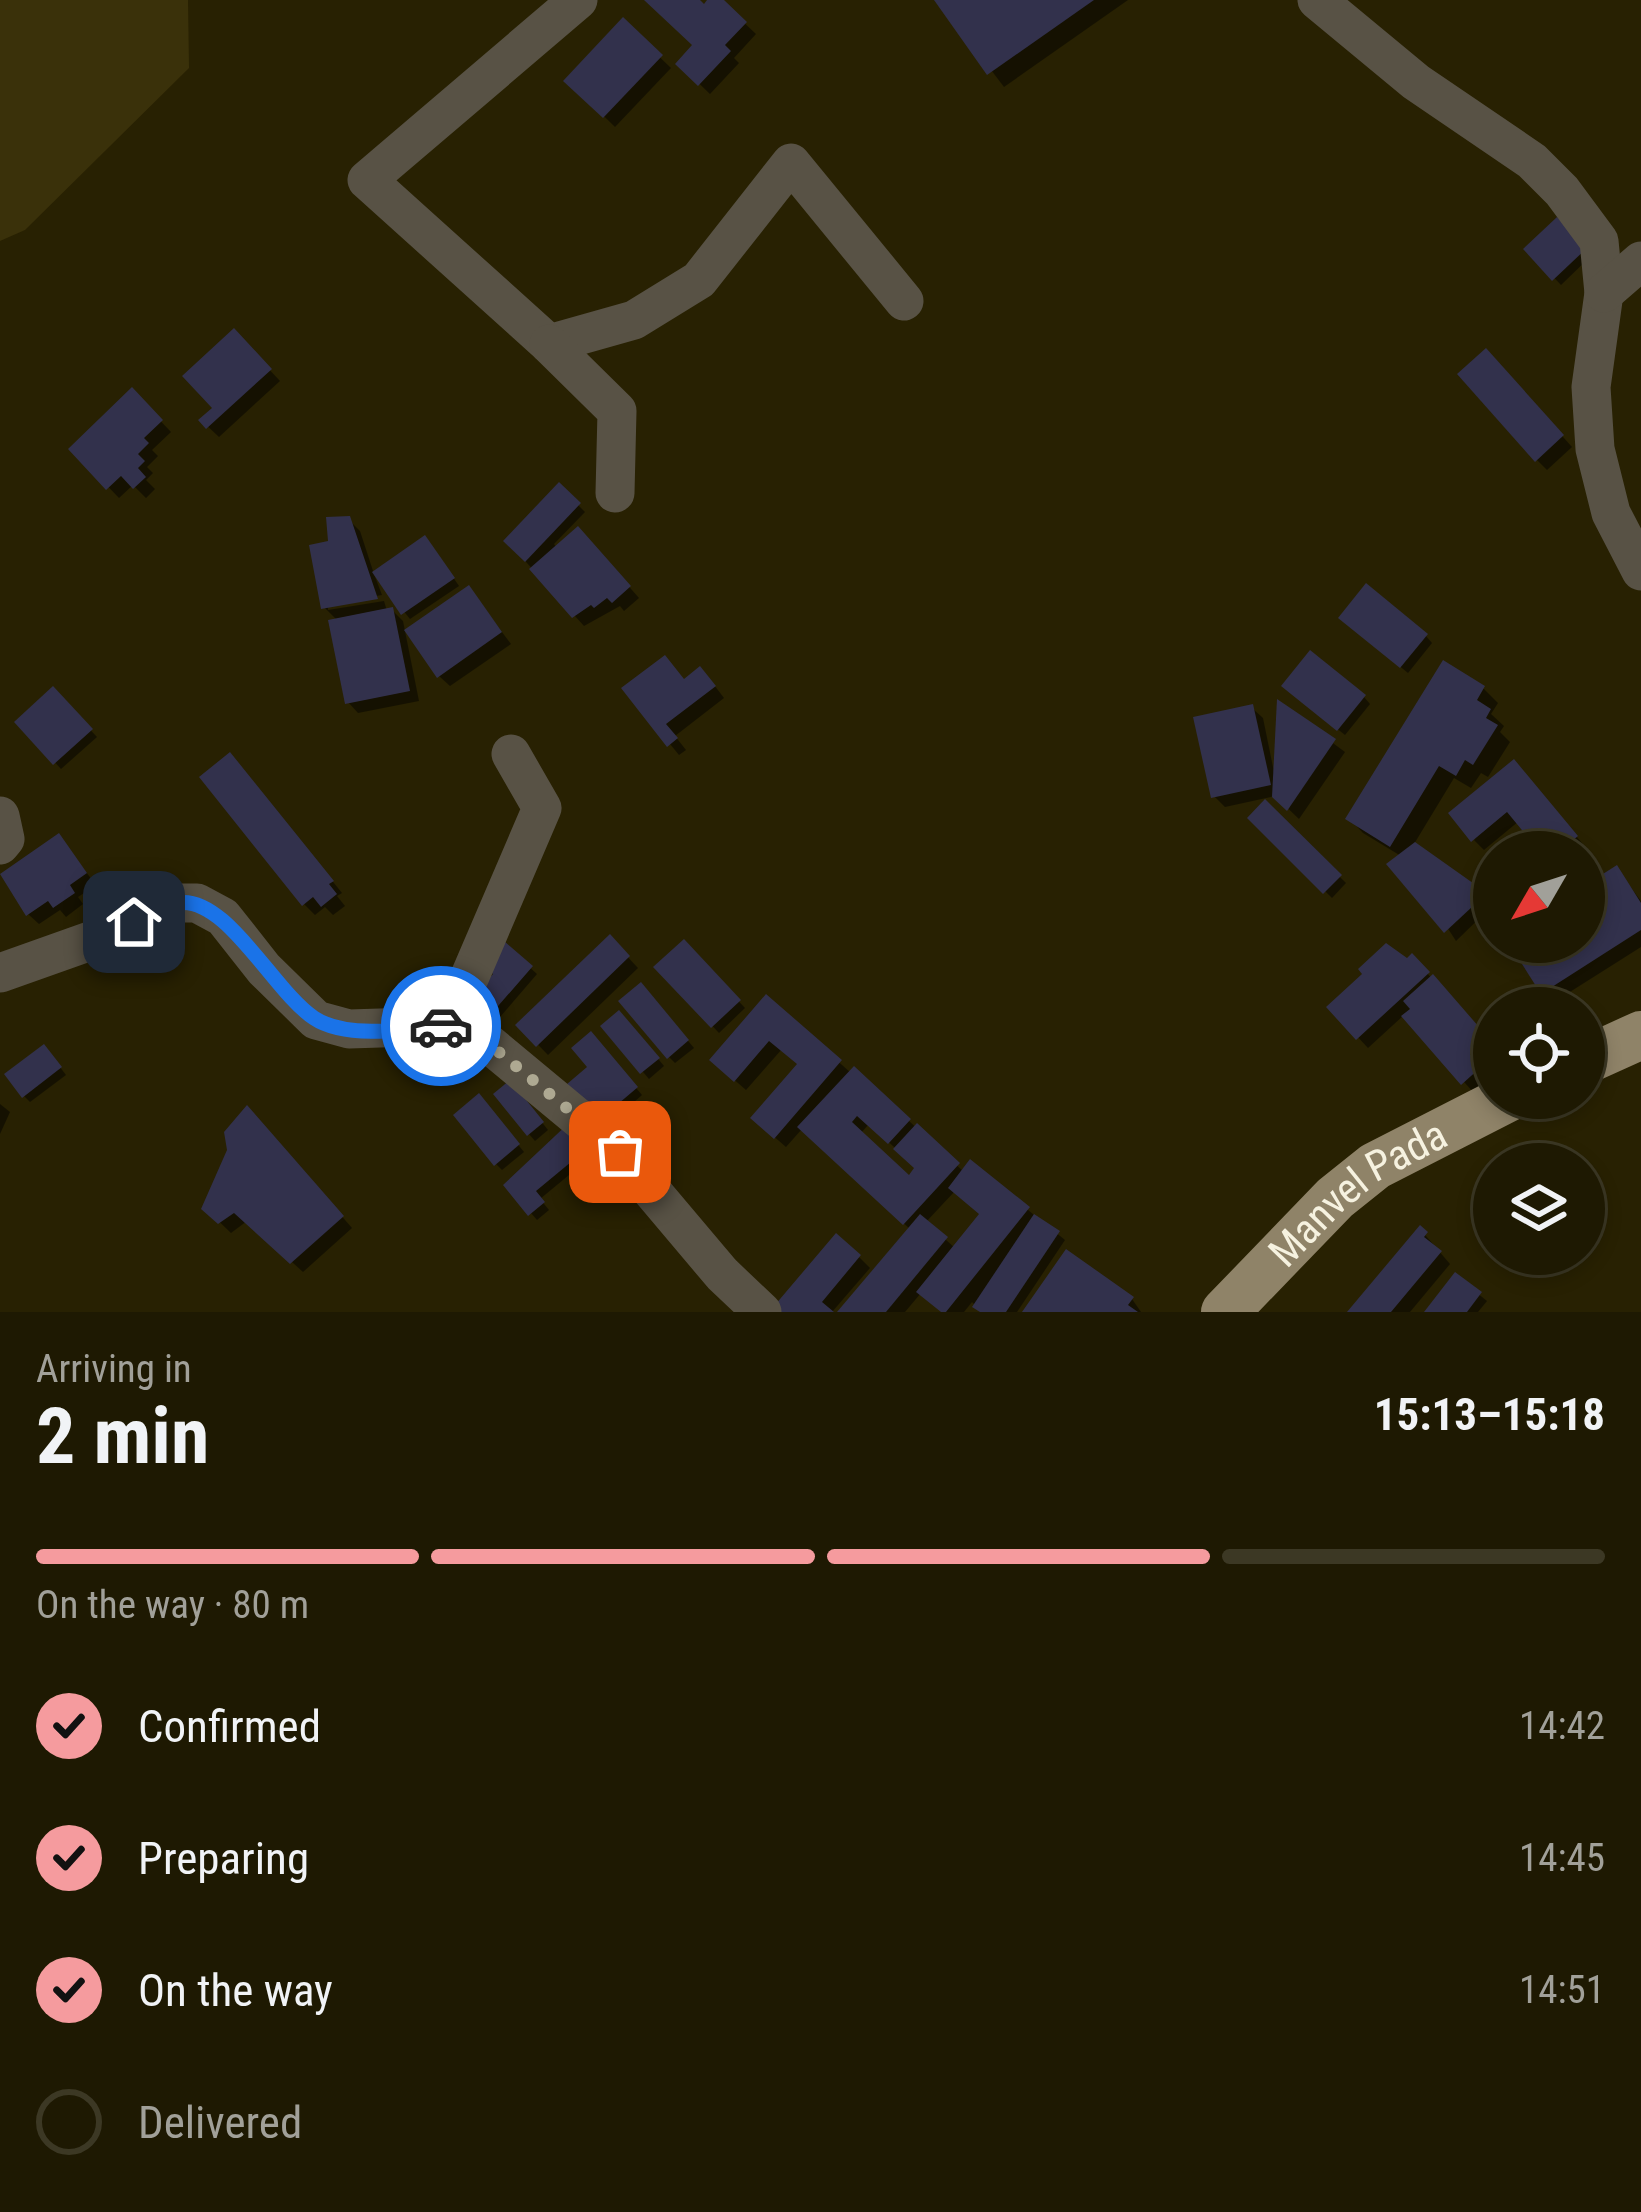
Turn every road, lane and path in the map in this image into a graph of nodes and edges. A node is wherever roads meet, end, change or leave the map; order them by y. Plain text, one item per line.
1 (578, 0) edge
2 (1317, 0) edge
3 (1641, 261) edge
4 (1604, 293) junction
5 (904, 301) dead end
6 (549, 344) junction
7 (615, 493) dead end
8 (1641, 571) edge
9 (511, 754) dead end
10 (0, 815) edge
11 (0, 845) edge
12 (0, 973) edge
13 (443, 1026) junction
14 (1637, 1045) edge
15 (1605, 1055) edge
16 (1473, 1116) edge
17 (762, 1312) edge
18 (1226, 1312) edge

1 - 6 street
2 - 4 street
3 - 4 street
4 - 8 street
5 - 6 street
6 - 7 street
9 - 13 street
10 - 11 street
12 - 13 street
13 - 17 street
14 - 15 main road
16 - 18 main road, Manvel Pada

